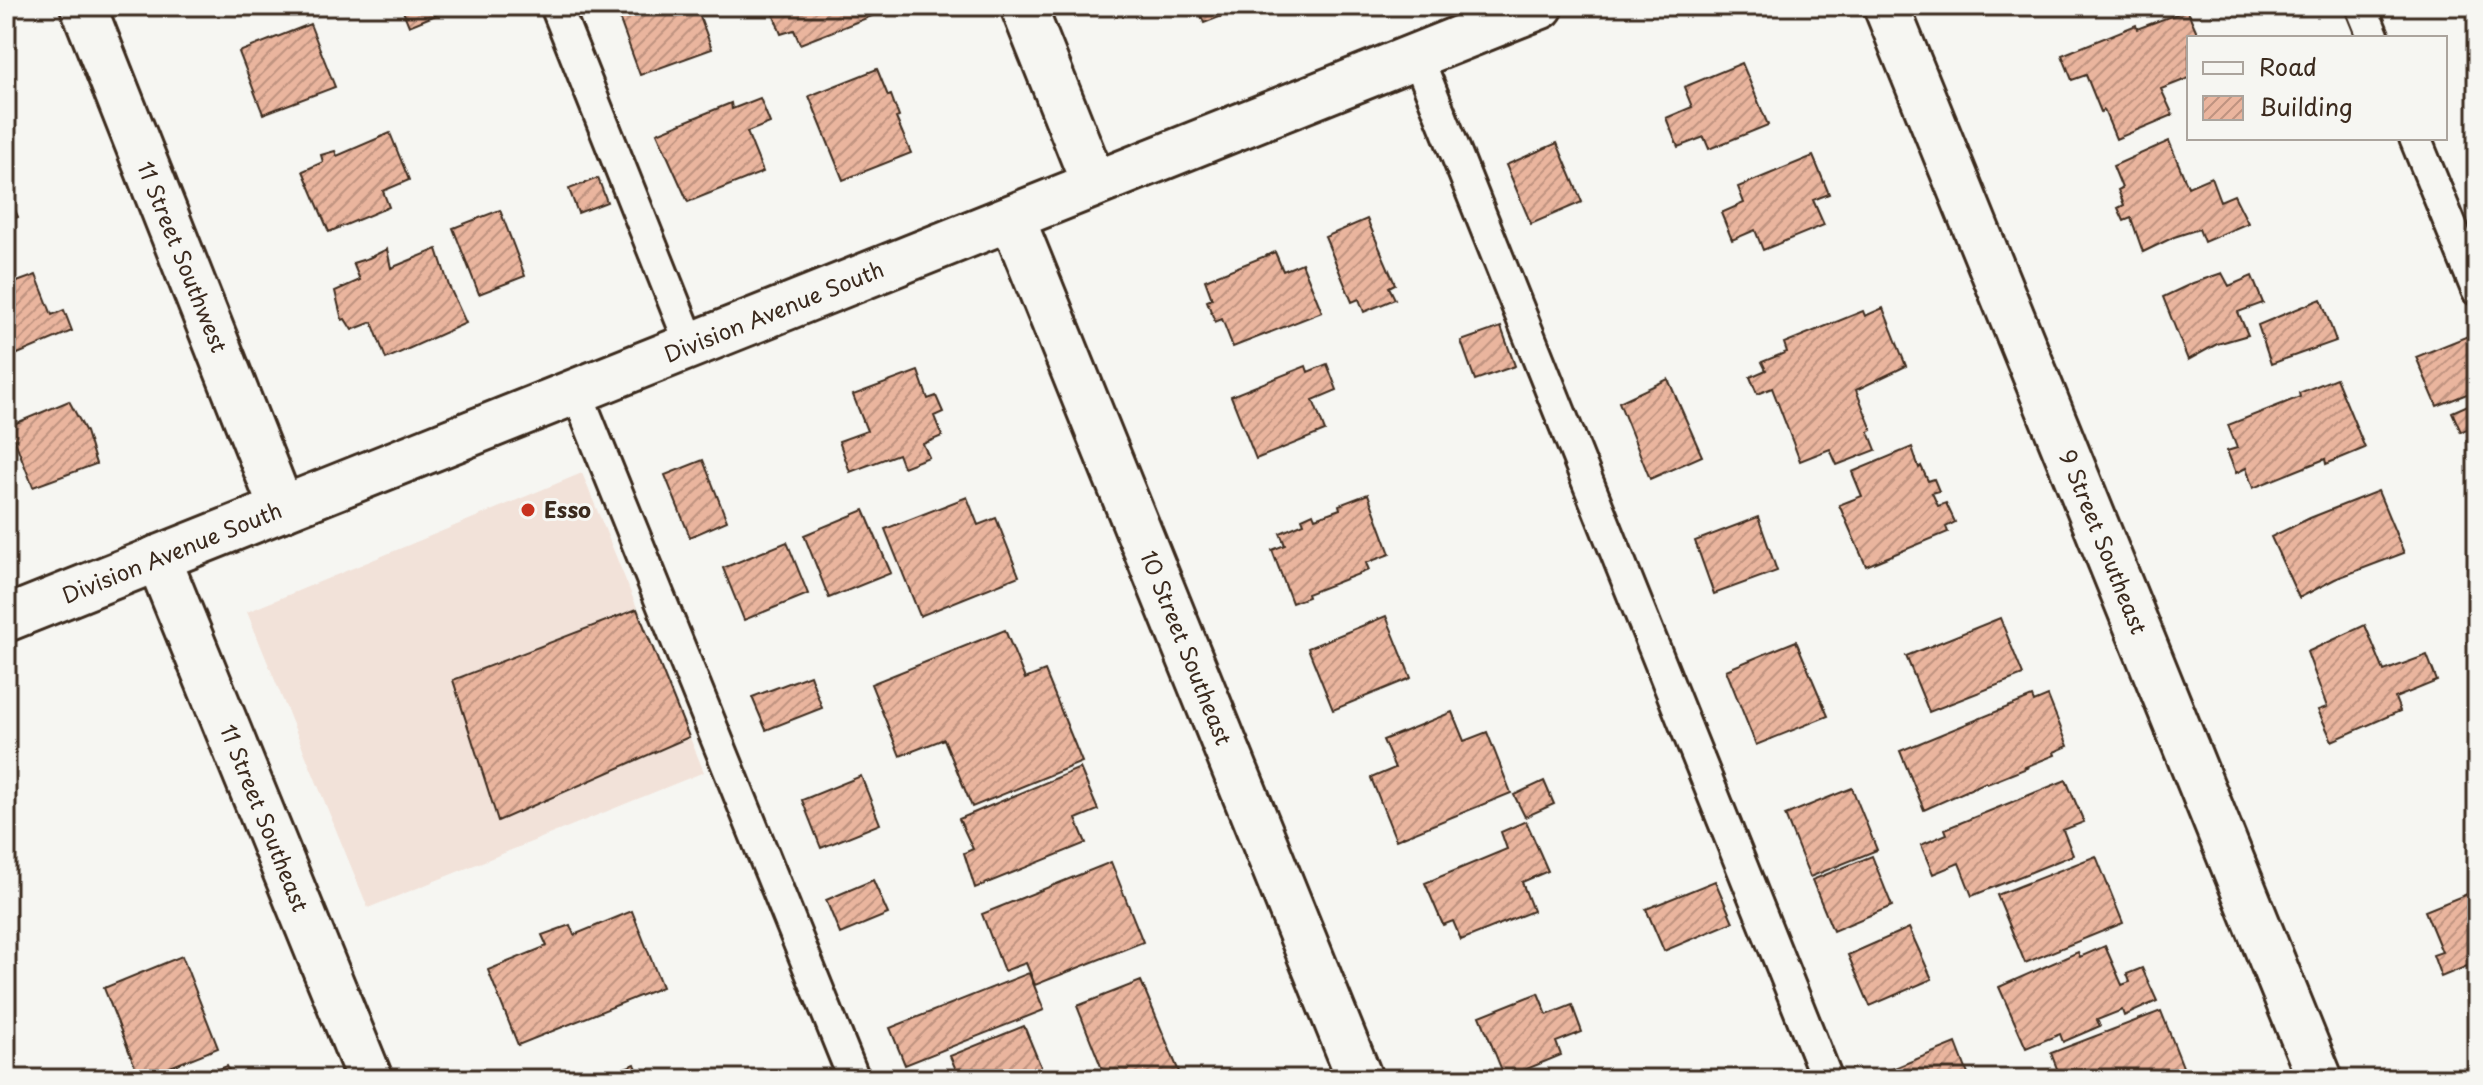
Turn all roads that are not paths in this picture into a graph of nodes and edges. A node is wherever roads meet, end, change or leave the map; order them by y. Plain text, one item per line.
1 (83, 6) edge
2 (556, 6) edge
3 (1023, 6) edge
4 (1541, 6) edge
5 (1886, 6) edge
6 (2361, 6) edge
7 (1491, 15) edge
8 (2373, 36) edge
9 (1417, 56) junction
10 (2416, 140) edge
11 (1094, 184) junction
12 (1012, 218) junction
13 (2477, 290) edge
14 (691, 345) junction
15 (576, 391) junction
16 (282, 509) junction
17 (158, 558) junction
18 (6, 619) edge
19 (370, 1079) edge
20 (854, 1079) edge
21 (1360, 1079) edge
22 (1827, 1079) edge
23 (2320, 1079) edge

1 - 16 street, 11 Street Southwest
2 - 14 lane
3 - 11 street
4 - 7 street, Division Avenue South
5 - 23 street, 9 Street Southeast
6 - 8 lane
7 - 9 street, Division Avenue South
9 - 11 street, Division Avenue South
9 - 22 lane
10 - 13 lane
11 - 12 street, Division Avenue South
12 - 14 street, Division Avenue South
12 - 21 street, 10 Street Southeast
14 - 15 street, Division Avenue South
15 - 16 street, Division Avenue South
15 - 20 lane
16 - 17 street, Division Avenue South
17 - 18 street, Division Avenue South
17 - 19 street, 11 Street Southeast

